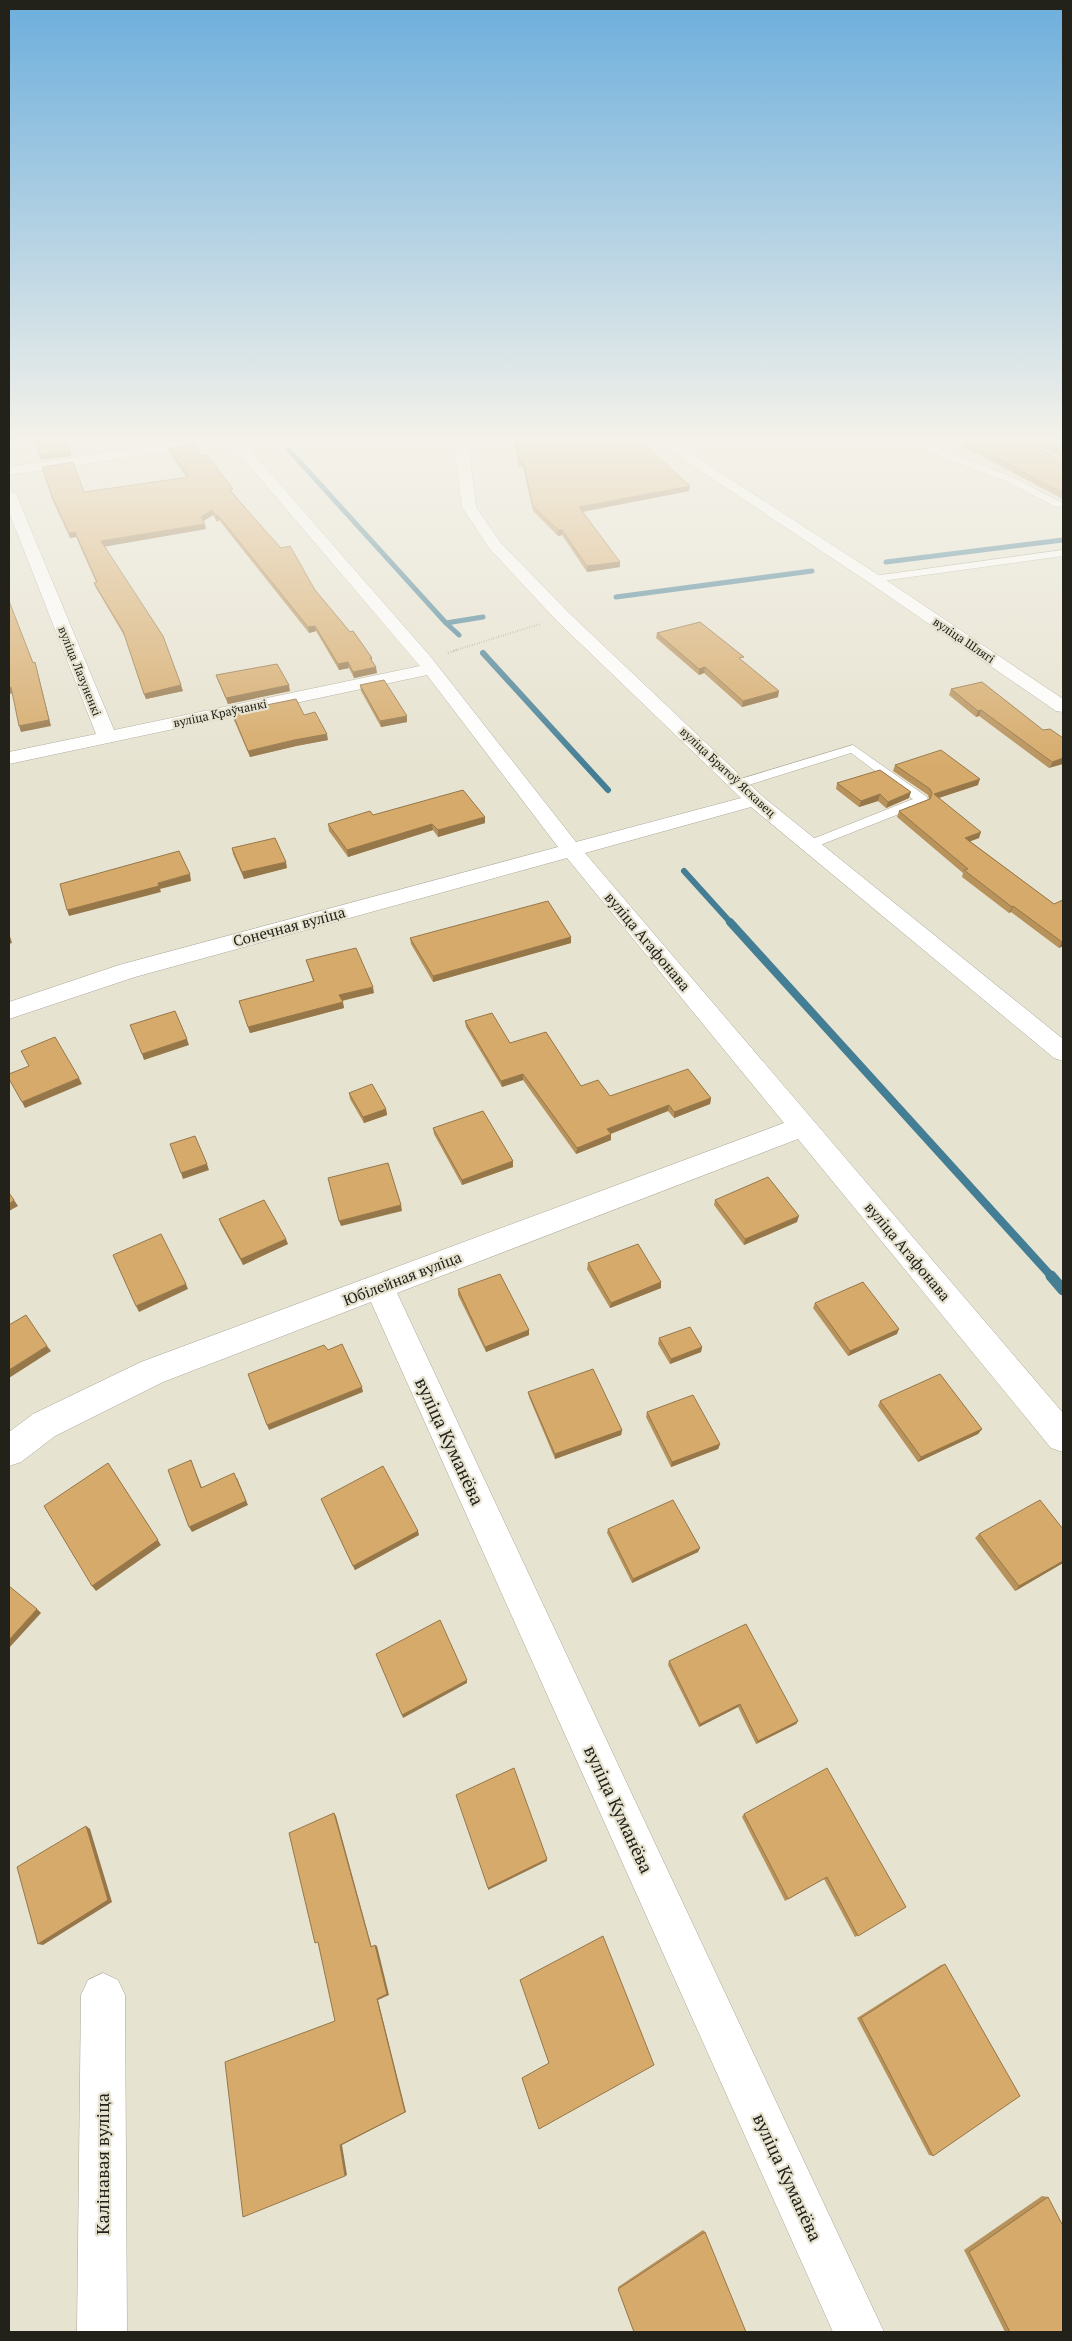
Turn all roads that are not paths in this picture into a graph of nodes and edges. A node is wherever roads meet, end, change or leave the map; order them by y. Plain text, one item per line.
1 (32, 551) edge
2 (329, 551) edge
3 (500, 551) edge
4 (831, 551) edge
5 (1063, 553) edge
6 (874, 579) junction
7 (427, 665) junction
8 (1063, 707) edge
9 (107, 737) junction
10 (9, 758) edge
11 (738, 784) junction
12 (755, 800) junction
13 (810, 845) junction
14 (572, 851) junction
15 (9, 1011) edge
16 (1063, 1052) edge
17 (804, 1126) junction
18 (379, 1287) junction
19 (1063, 1437) edge
20 (9, 1451) edge
21 (102, 1995) dead end
22 (102, 2332) edge
23 (859, 2332) edge

1 - 9 street, вуліца Лазуненкі
2 - 7 street, вуліца Агафонава
3 - 11 street, вуліца Братоў Яскавец
4 - 6 street, вуліца Шлягі
5 - 6 lane
6 - 8 street, вуліца Шлягі
7 - 9 street, вуліца Краўчанкі
7 - 14 street, вуліца Агафонава
9 - 10 street, вуліца Краўчанкі
11 - 12 street, вуліца Братоў Яскавец
11 - 13 lane
12 - 13 street, вуліца Братоў Яскавец
12 - 14 street, Сонечная вуліца
13 - 16 street, вуліца Братоў Яскавец
14 - 15 street, Сонечная вуліца
14 - 17 street, вуліца Агафонава
17 - 18 street, Юбілейная вуліца
17 - 19 street, вуліца Агафонава
18 - 20 street, Юбілейная вуліца
18 - 23 street, вуліца Куманёва
21 - 22 street, Калінавая вуліца

